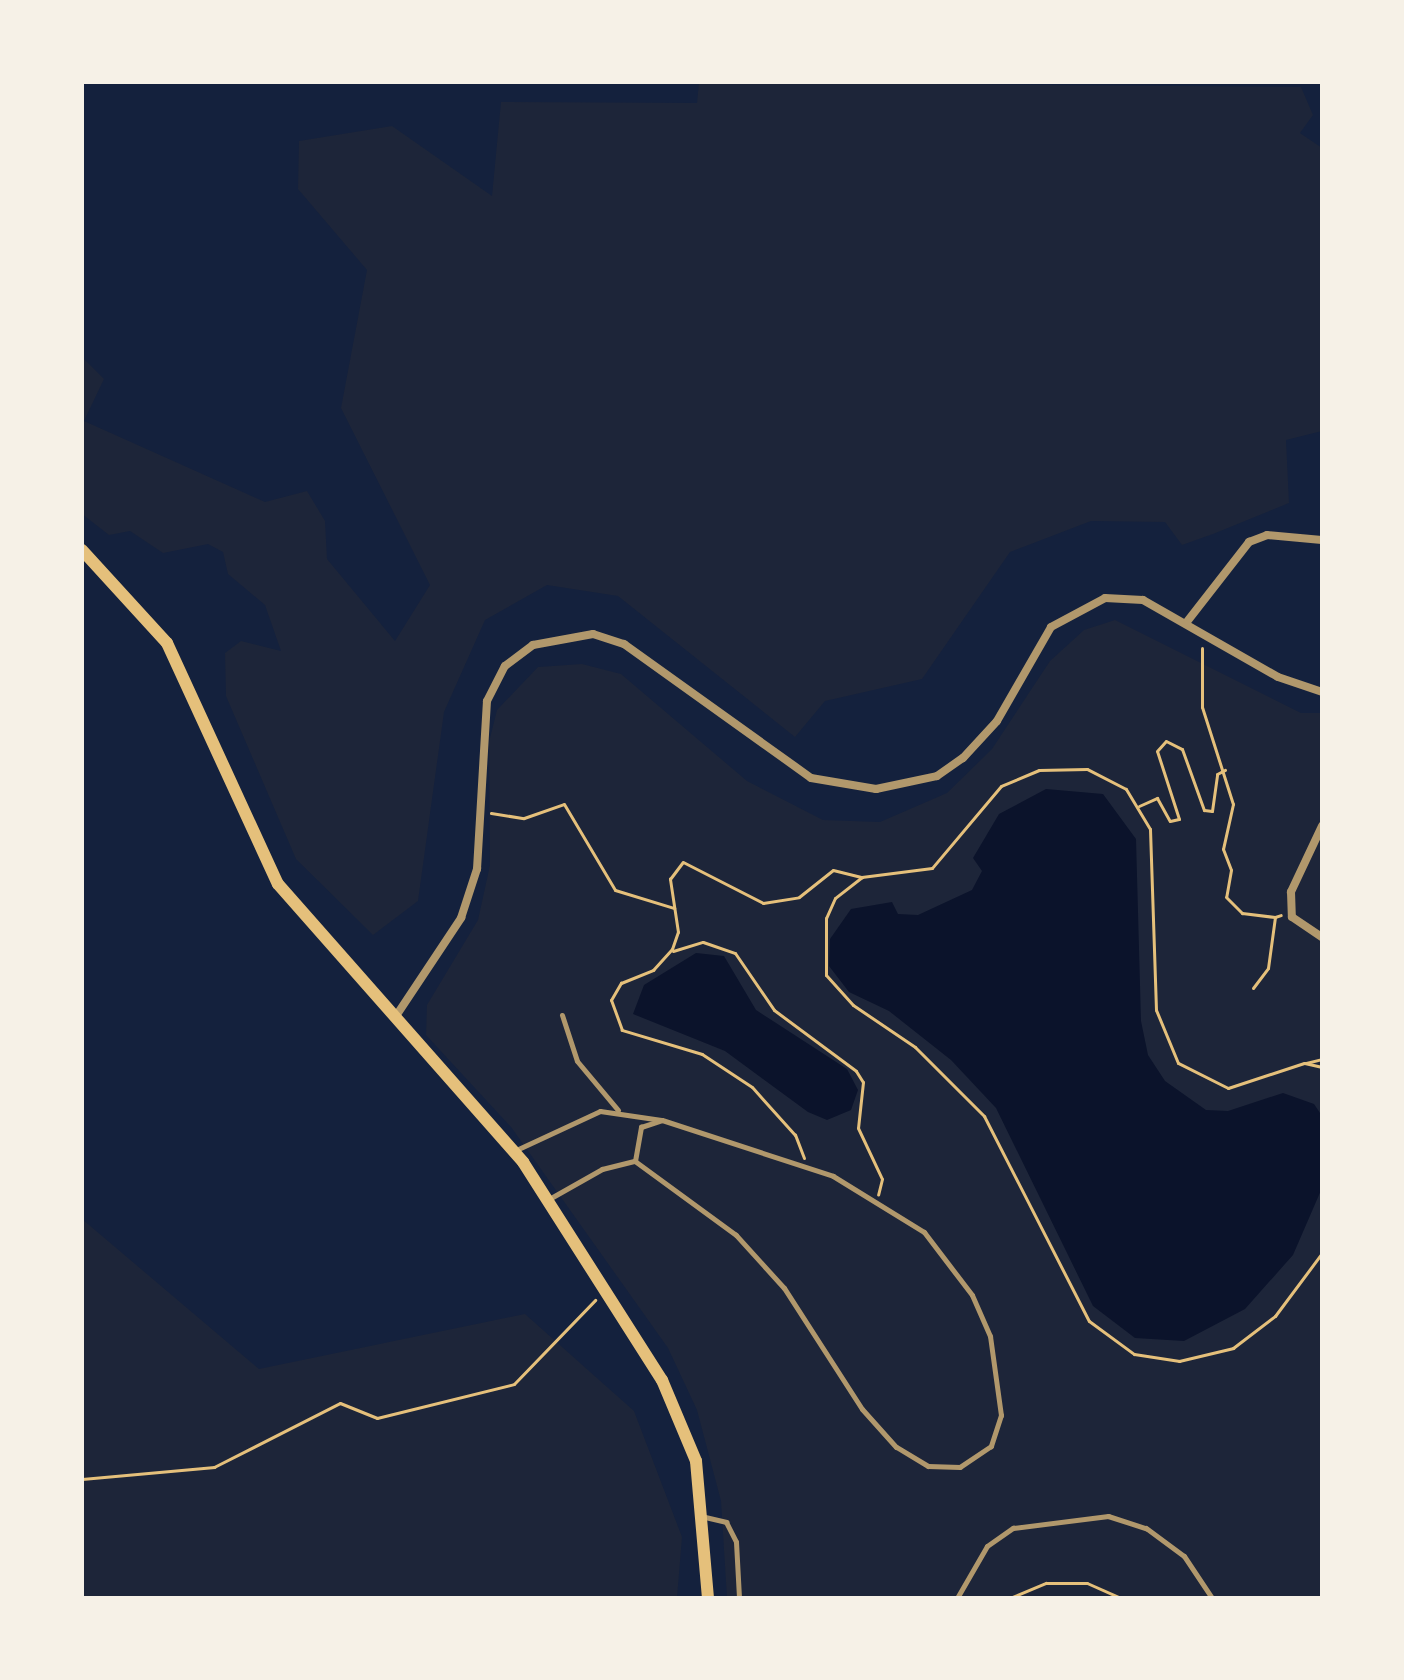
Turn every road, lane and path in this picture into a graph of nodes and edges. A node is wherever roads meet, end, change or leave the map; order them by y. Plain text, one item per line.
1 (1322, 540) edge
2 (82, 550) edge
3 (1186, 623) junction
4 (1210, 637) junction
5 (1322, 692) edge
6 (1227, 769) junction
7 (1139, 806) junction
8 (478, 811) junction
9 (1322, 826) edge
10 (862, 877) junction
11 (674, 908) junction
12 (1292, 912) junction
13 (1275, 917) junction
14 (1322, 937) edge
15 (670, 952) junction
16 (1253, 988) dead end
17 (562, 1015) dead end
18 (396, 1016) junction
19 (1322, 1059) edge
20 (1304, 1063) junction
21 (1322, 1067) edge
22 (618, 1111) junction
23 (662, 1120) junction
24 (514, 1151) junction
25 (635, 1161) junction
26 (804, 1169) junction
27 (548, 1199) junction
28 (877, 1199) junction
29 (1322, 1253) edge
30 (605, 1289) junction
31 (82, 1479) edge
32 (705, 1517) junction
33 (708, 1598) edge
34 (739, 1598) edge
35 (957, 1598) edge
36 (1010, 1598) edge
37 (1120, 1598) edge
38 (1212, 1598) edge

1 - 3 street
2 - 18 main road
3 - 4 street
3 - 8 street
4 - 5 street
4 - 6 path
6 - 7 path
6 - 13 path
7 - 10 path
7 - 20 path
8 - 11 path
8 - 18 street
9 - 12 street
10 - 11 path
10 - 29 path
11 - 15 path
12 - 13 path
12 - 14 street
13 - 16 path
15 - 26 path
15 - 28 path
17 - 22 lane
18 - 24 main road
19 - 20 path
20 - 21 path
22 - 23 lane
22 - 24 lane
23 - 25 lane
23 - 26 lane
24 - 27 main road
25 - 27 lane
25 - 28 lane
26 - 28 lane
27 - 30 main road
30 - 31 path
30 - 32 main road
32 - 33 main road
32 - 34 lane
35 - 38 lane
36 - 37 path

